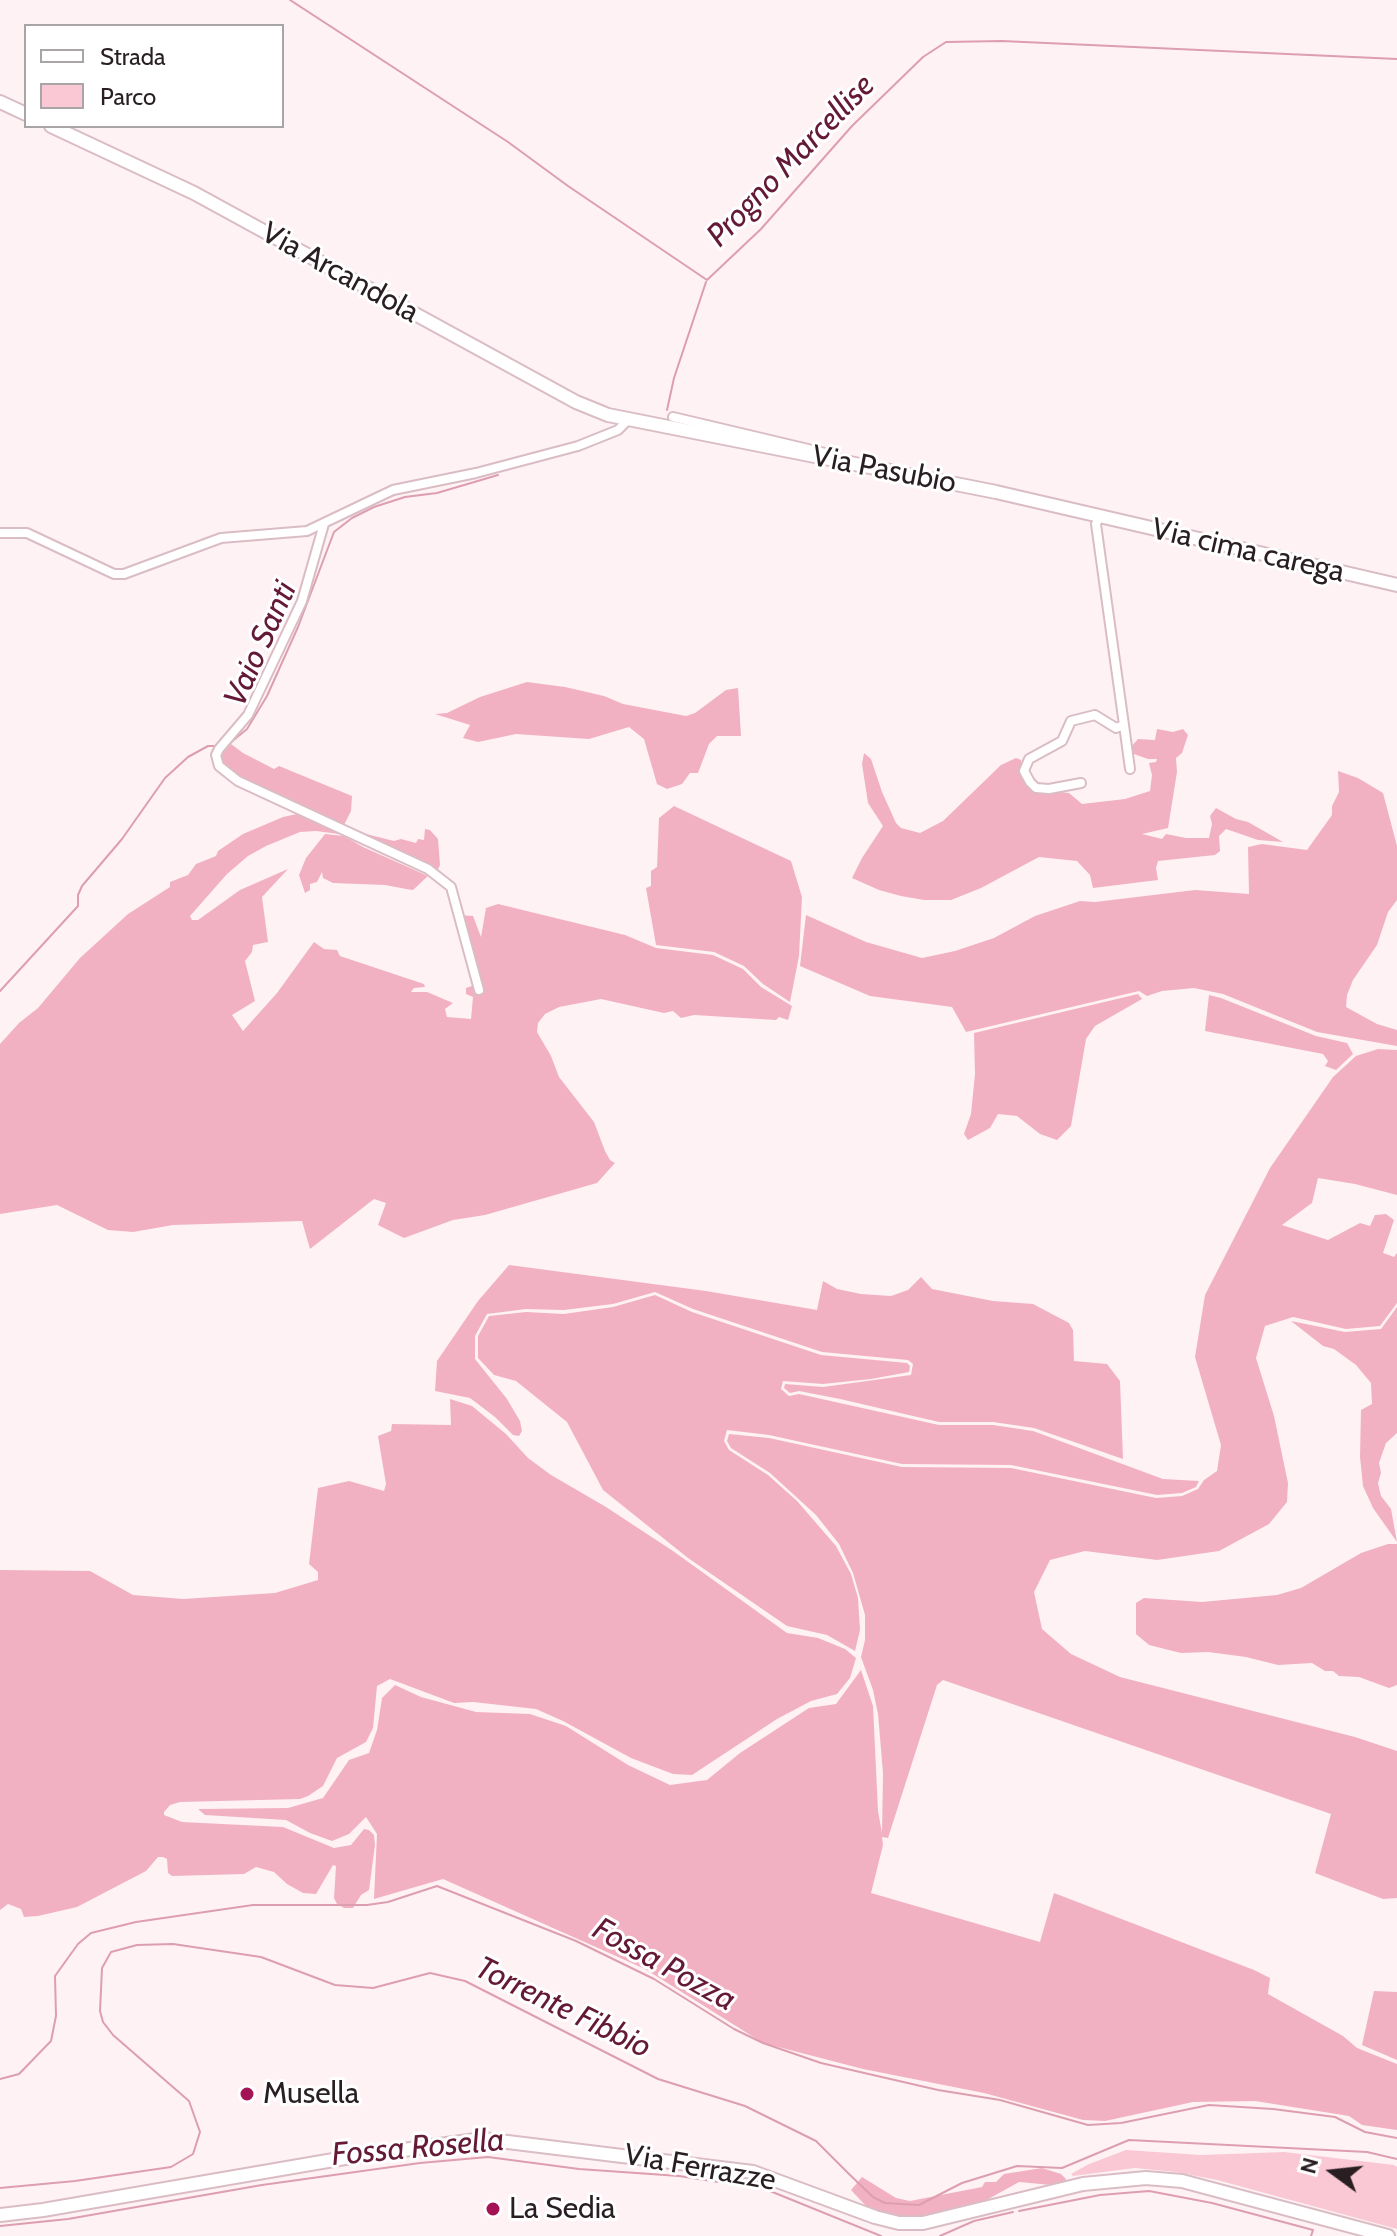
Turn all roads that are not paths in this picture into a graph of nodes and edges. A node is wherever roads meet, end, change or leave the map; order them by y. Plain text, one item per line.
1 (0, 102) edge
2 (24, 113) edge
3 (55, 128) edge
4 (628, 420) junction
5 (670, 422) joint
6 (1099, 517) junction
7 (324, 524) junction
8 (0, 533) edge
9 (1397, 585) edge
10 (1123, 722) junction
11 (1130, 769) dead end
12 (1081, 783) dead end
13 (479, 990) dead end
14 (0, 2215) edge
15 (1388, 2236) edge

1 - 2 street
3 - 4 street, Via Arcandola
4 - 5 street, Via Arcandola
4 - 7 street
5 - 6 street, Via Pasubio
6 - 9 street, Via cima carega
6 - 10 street
7 - 8 street
7 - 13 street
10 - 11 street
10 - 12 street
14 - 15 street, Via Ferrazze

